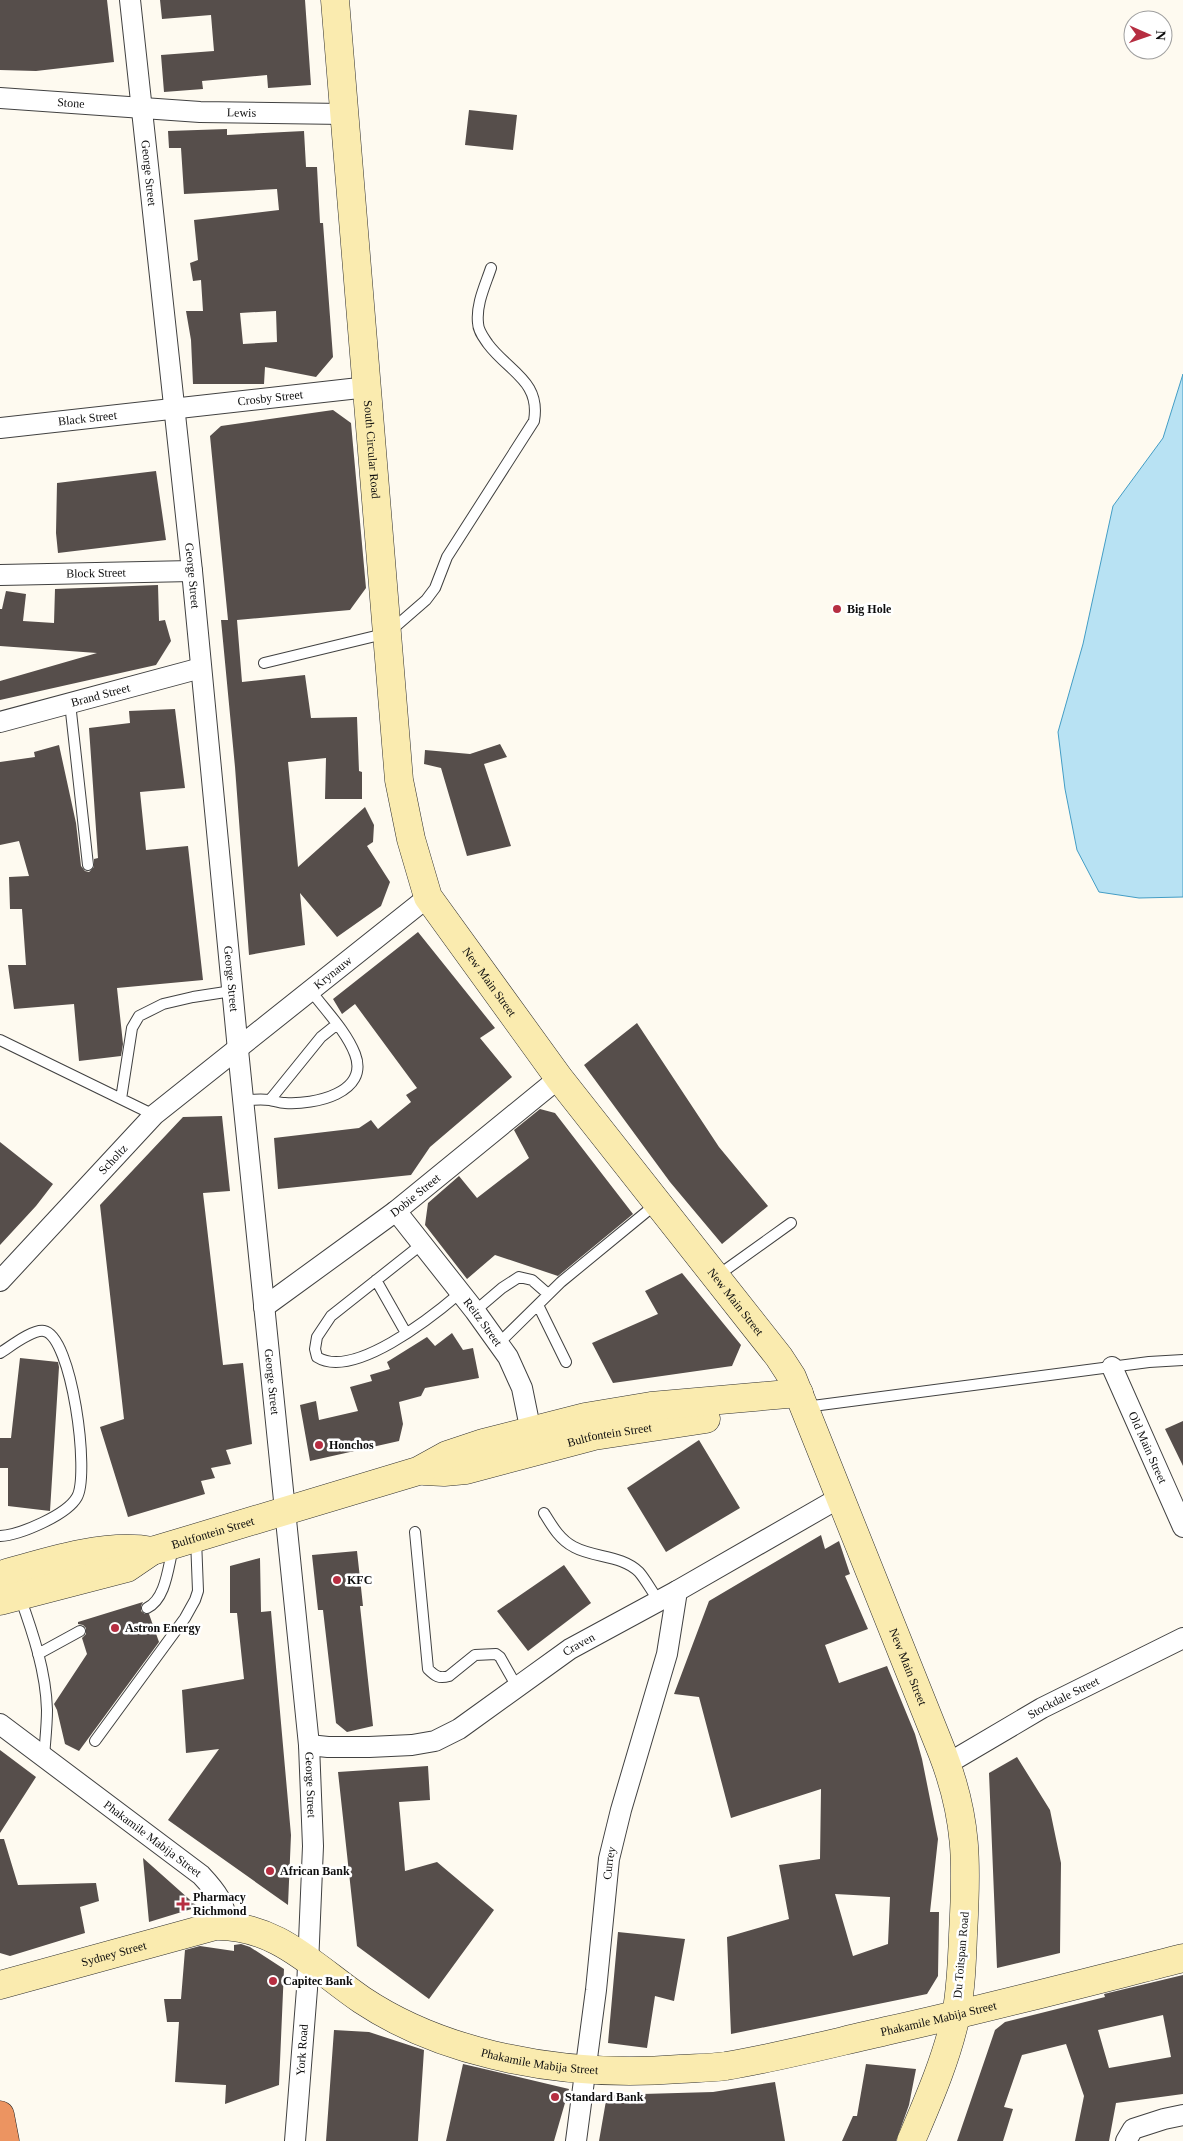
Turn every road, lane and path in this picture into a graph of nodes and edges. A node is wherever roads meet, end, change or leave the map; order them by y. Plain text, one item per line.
1 (130, 0) edge
2 (334, 0) edge
3 (0, 98) edge
4 (141, 109) junction
5 (344, 114) junction
6 (492, 268) dead end
7 (368, 388) junction
8 (175, 409) junction
9 (0, 428) edge
10 (192, 571) junction
11 (0, 575) edge
12 (388, 632) junction
13 (264, 663) dead end
14 (201, 668) junction
15 (70, 703) junction
16 (0, 722) edge
17 (88, 865) dead end
18 (428, 897) junction
19 (232, 991) junction
20 (311, 991) junction
21 (336, 1025) junction
22 (0, 1040) edge
23 (238, 1050) junction
24 (560, 1078) junction
25 (121, 1099) junction
26 (243, 1100) junction
27 (270, 1100) junction
28 (154, 1115) junction
29 (658, 1202) junction
30 (396, 1211) junction
31 (791, 1223) dead end
32 (422, 1244) junction
33 (716, 1277) junction
34 (0, 1280) edge
35 (376, 1280) junction
36 (460, 1293) junction
37 (548, 1294) junction
38 (538, 1305) junction
39 (264, 1307) junction
40 (475, 1311) junction
41 (406, 1333) junction
42 (498, 1344) junction
43 (0, 1353) edge
44 (1183, 1360) edge
45 (566, 1362) dead end
46 (1112, 1367) junction
47 (801, 1400) junction
48 (533, 1441) junction
49 (839, 1498) junction
50 (286, 1512) junction
51 (544, 1513) dead end
52 (1183, 1527) edge
53 (415, 1532) dead end
54 (0, 1536) edge
55 (174, 1544) junction
56 (0, 1575) edge
57 (677, 1591) junction
58 (10, 1599) edge
59 (659, 1601) junction
60 (147, 1608) dead end
61 (80, 1631) dead end
62 (1183, 1638) edge
63 (38, 1654) junction
64 (517, 1687) junction
65 (0, 1724) edge
66 (95, 1741) dead end
67 (309, 1745) junction
68 (44, 1758) junction
69 (947, 1764) junction
70 (227, 1926) junction
71 (1183, 1958) edge
72 (308, 1959) junction
73 (0, 1985) edge
74 (956, 2015) junction
75 (585, 2070) junction
76 (0, 2115) edge
77 (1183, 2116) edge
78 (1127, 2138) edge
79 (5, 2141) edge
80 (296, 2141) edge
81 (576, 2141) edge
82 (911, 2141) edge

1 - 4 street, George Street
2 - 5 street, South Circular Road
3 - 4 street, Stone
4 - 5 street, Lewis
4 - 8 street, George Street
5 - 7 street, South Circular Road
6 - 12 lane
7 - 8 street, Crosby Street
7 - 12 street, South Circular Road
8 - 9 street, Black Street
8 - 10 street, George Street
10 - 11 street, Block Street
10 - 14 street, George Street
12 - 13 lane
12 - 18 street, South Circular Road
14 - 15 street, Brand Street
14 - 19 street, George Street
15 - 16 street, Brand Street
15 - 17 lane
18 - 20 street, Krynauw
18 - 24 street, New Main Street
19 - 23 street, George Street
19 - 25 lane
20 - 21 lane
20 - 23 street, Krynauw
21 - 27 lane
21 - 27 lane
22 - 25 lane
23 - 26 street, George Street
23 - 28 street, Scholtz
24 - 29 street, New Main Street
24 - 30 street, Dobie Street
25 - 28 lane
26 - 27 lane
26 - 39 street, George Street
28 - 34 street, Scholtz
29 - 33 street, New Main Street
29 - 37 lane
30 - 32 street, Reitz Street
30 - 39 street, Dobie Street
31 - 33 lane
32 - 35 lane
32 - 36 street, Reitz Street
33 - 47 street, New Main Street
35 - 41 lane
35 - 41 lane
36 - 40 street, Reitz Street
36 - 41 lane
37 - 38 lane
37 - 40 lane
38 - 42 lane
38 - 45 lane
39 - 50 street, George Street
40 - 42 street, Reitz Street
42 - 48 street, Reitz Street
43 - 54 lane
44 - 46 lane
46 - 47 lane
46 - 52 street, Old Main Street
47 - 48 street, Bultfontein Street
47 - 49 street, New Main Street
48 - 50 street, Bultfontein Street
49 - 57 street, Craven
49 - 69 street, New Main Street
50 - 55 street, Bultfontein Street
50 - 67 street, George Street
51 - 59 lane
53 - 64 lane
55 - 56 street, Bultfontein Street
55 - 58 street, Bultfontein Street
55 - 60 lane
55 - 66 lane
57 - 59 street, Craven
57 - 75 street, Currey
58 - 63 lane
59 - 64 street, Craven
61 - 63 lane
62 - 69 street, Stockdale Street
63 - 68 lane
64 - 67 street, Craven
65 - 68 street, Phakamile Mabija Street
67 - 72 street, George Street
68 - 70 street, Phakamile Mabija Street
69 - 74 street, Du Toitspan Road
70 - 72 street, Phakamile Mabija Street
70 - 73 street, Sydney Street
71 - 74 street, Phakamile Mabija Street
72 - 75 street, Phakamile Mabija Street
72 - 80 street, York Road
74 - 75 street, Phakamile Mabija Street
74 - 82 street, Du Toitspan Road
75 - 81 street, Currey
76 - 79 highway
77 - 78 street

